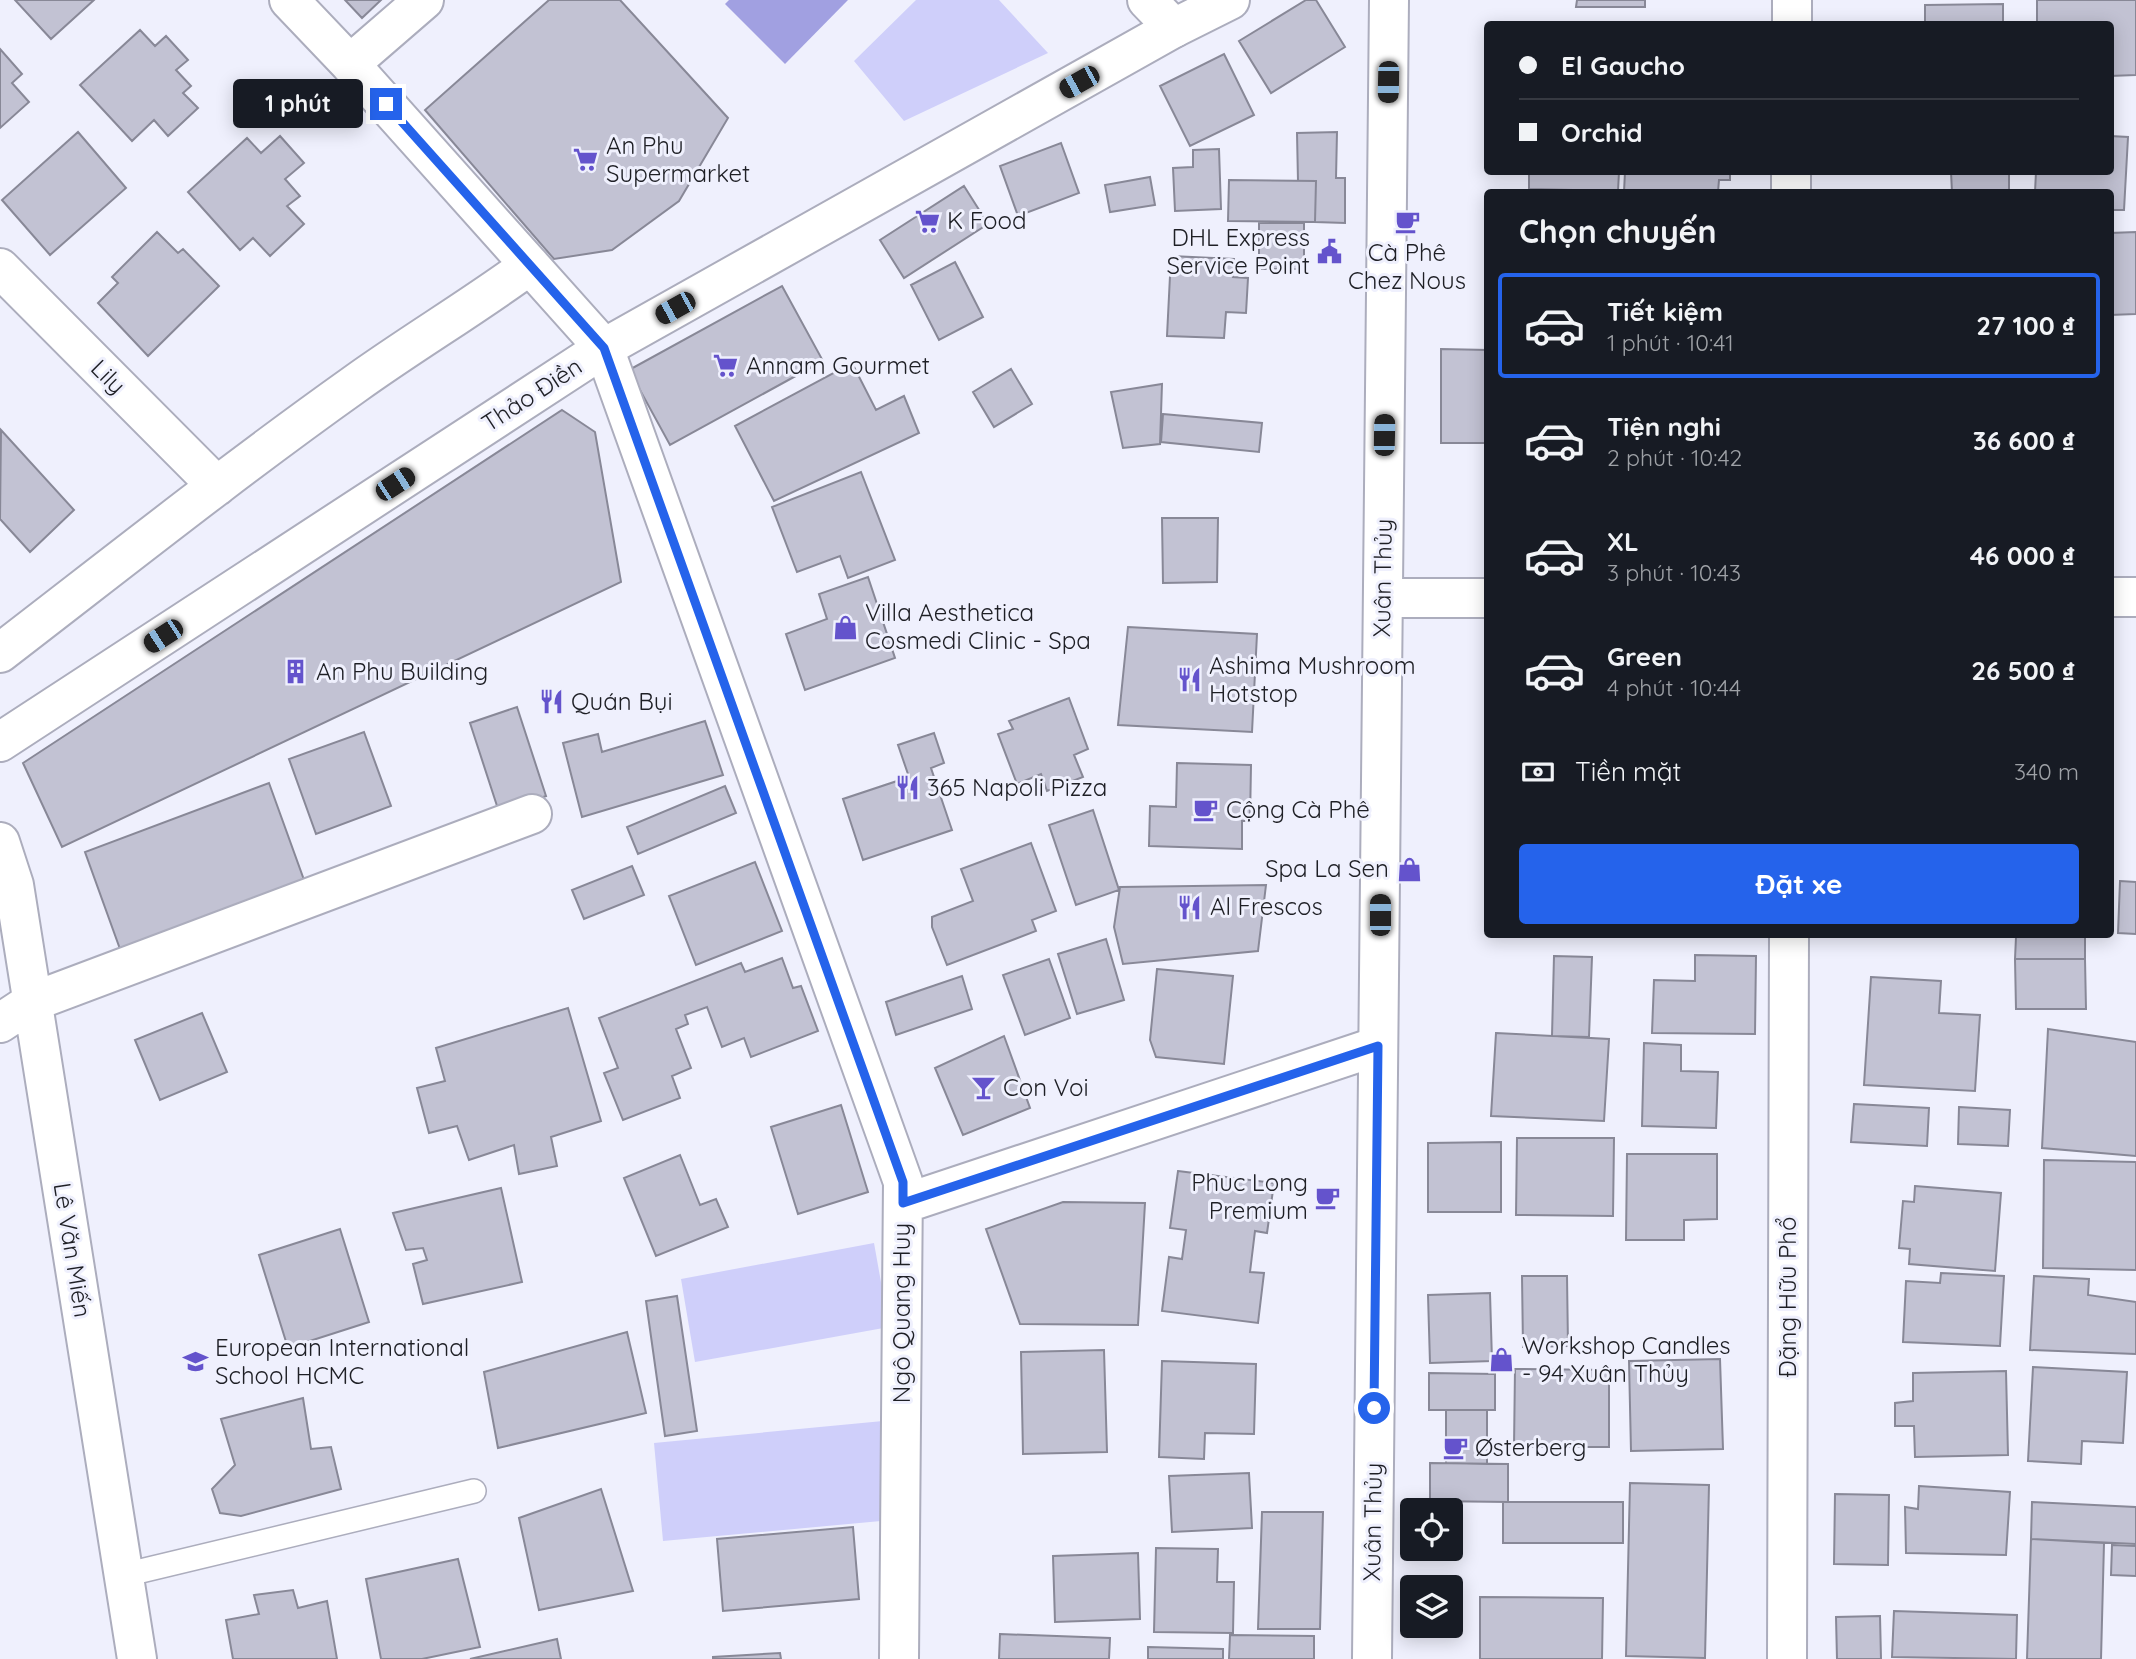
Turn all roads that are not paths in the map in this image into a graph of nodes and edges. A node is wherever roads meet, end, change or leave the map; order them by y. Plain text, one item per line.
1 (289, 0) edge
2 (424, 0) edge
3 (1147, 0) edge
4 (1230, 0) edge
5 (1389, 0) edge
6 (1792, 0) edge
7 (1792, 21) edge
8 (1174, 29) junction
9 (351, 64) junction
10 (530, 265) junction
11 (0, 268) edge
12 (604, 348) junction
13 (217, 486) junction
14 (2114, 597) edge
15 (2136, 597) edge
16 (1382, 598) junction
17 (1484, 598) edge
18 (0, 653) edge
19 (0, 742) edge
20 (532, 814) dead end
21 (0, 842) edge
22 (1789, 938) edge
23 (32, 1002) junction
24 (0, 1023) edge
25 (1378, 1046) junction
26 (903, 1203) junction
27 (474, 1491) dead end
28 (124, 1575) junction
29 (137, 1659) edge
30 (899, 1659) edge
31 (1372, 1659) edge
32 (1787, 1659) edge

1 - 9 street
2 - 9 street
3 - 8 street
4 - 8 street, Thảo Điền
5 - 16 street, Xuân Thủy
6 - 7 street
8 - 12 street, Thảo Điền
9 - 10 street
10 - 12 street
10 - 13 street
11 - 13 street, Lily
12 - 19 street, Thảo Điền
12 - 26 street, Ngô Quang Huy
13 - 18 street
14 - 15 street
16 - 17 street
16 - 25 street, Xuân Thủy
20 - 23 street
21 - 23 street, Lê Văn Miến
22 - 32 street, Đặng Hữu Phổ
23 - 24 street
23 - 28 street, Lê Văn Miến
25 - 26 street
25 - 31 street, Xuân Thủy
26 - 30 street, Ngô Quang Huy
27 - 28 lane
28 - 29 street, Lê Văn Miến

